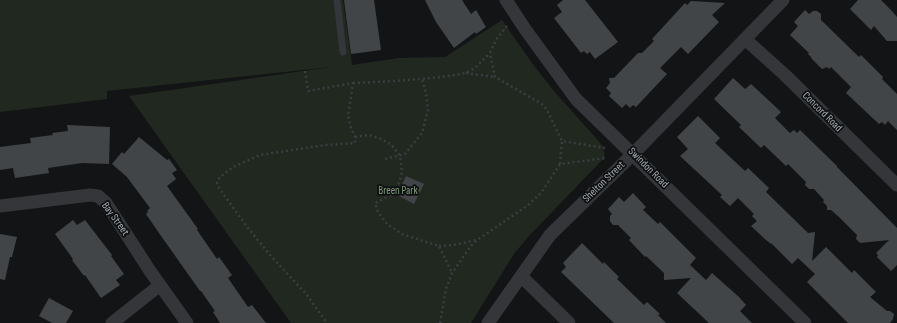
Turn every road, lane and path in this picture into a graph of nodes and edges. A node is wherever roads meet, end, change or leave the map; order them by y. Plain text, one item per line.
1 (337, 0) edge
2 (506, 0) edge
3 (784, 0) edge
4 (507, 26) dead end
5 (746, 39) junction
6 (343, 52) dead end
7 (490, 53) junction
8 (305, 71) dead end
9 (466, 73) junction
10 (495, 77) junction
11 (422, 79) junction
12 (353, 83) junction
13 (355, 137) junction
14 (562, 141) junction
15 (605, 148) dead end
16 (634, 154) junction
17 (400, 156) junction
18 (385, 158) dead end
19 (606, 158) dead end
20 (560, 164) junction
21 (897, 186) edge
22 (0, 206) edge
23 (477, 240) junction
24 (439, 246) junction
25 (452, 273) junction
26 (521, 276) junction
27 (160, 285) junction
28 (112, 323) edge
29 (187, 323) edge
30 (327, 323) edge
31 (440, 323) edge
32 (488, 323) edge
33 (569, 323) edge
34 (805, 323) edge

1 - 6 lane
2 - 16 street, Swindon Road
3 - 5 street, Shelton Street
4 - 7 path
5 - 16 street, Shelton Street
5 - 21 street, Concord Road
7 - 9 path
7 - 10 path
8 - 12 path
9 - 10 path
9 - 11 path
10 - 14 path
11 - 12 path
11 - 17 path
12 - 13 path
13 - 17 path
13 - 30 path
14 - 15 path
14 - 20 path
16 - 26 street, Shelton Street
16 - 34 street, Swindon Road
17 - 18 path
17 - 24 path
19 - 20 path
20 - 23 path
22 - 27 street, Bay Street
23 - 24 path
23 - 25 path
24 - 25 path
25 - 31 path
26 - 32 street, Shelton Street
26 - 33 street
27 - 28 street
27 - 29 street, Bay Street

